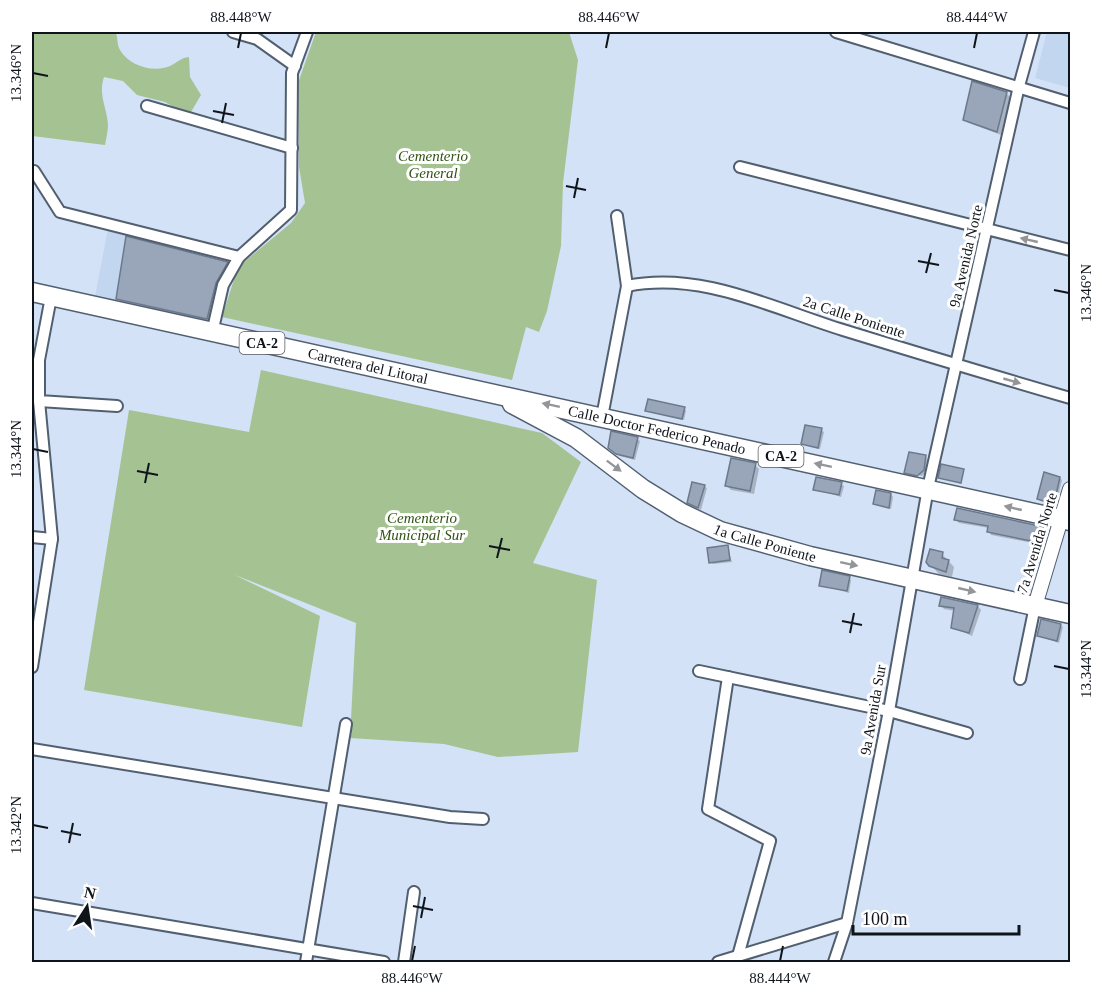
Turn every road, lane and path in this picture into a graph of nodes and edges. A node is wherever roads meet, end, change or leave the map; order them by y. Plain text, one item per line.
1 (233, 32) edge
2 (307, 32) edge
3 (836, 32) edge
4 (1034, 32) edge
5 (295, 66) junction
6 (1019, 86) junction
7 (1071, 103) edge
8 (147, 106) dead end
9 (292, 148) junction
10 (740, 167) dead end
11 (34, 171) dead end
12 (617, 216) dead end
13 (987, 230) junction
14 (1071, 250) edge
15 (239, 257) junction
16 (627, 286) junction
17 (32, 292) edge
18 (51, 297) junction
19 (212, 333) junction
20 (35, 359) edge
21 (956, 365) junction
22 (492, 393) junction
23 (1071, 398) edge
24 (39, 400) junction
25 (117, 406) dead end
26 (598, 416) junction
27 (36, 420) edge
28 (576, 438) junction
29 (928, 488) junction
30 (1071, 489) edge
31 (1065, 519) edge
32 (32, 537) edge
33 (52, 539) junction
34 (910, 578) junction
35 (1035, 606) junction
36 (1071, 614) edge
37 (34, 636) edge
38 (32, 667) edge
39 (699, 671) dead end
40 (728, 677) junction
41 (1020, 679) dead end
42 (889, 711) junction
43 (346, 724) dead end
44 (967, 733) dead end
45 (32, 749) edge
46 (334, 797) junction
47 (483, 819) dead end
48 (414, 892) dead end
49 (32, 903) edge
50 (847, 923) junction
51 (308, 951) junction
52 (738, 956) junction
53 (719, 962) edge
54 (306, 963) edge
55 (384, 963) edge
56 (404, 963) edge
57 (834, 963) edge

1 - 5 street
2 - 5 street
3 - 6 street
4 - 6 street, 9a Avenida Norte
5 - 9 street
6 - 7 street
6 - 13 street, 9a Avenida Norte
8 - 9 street
9 - 15 street
10 - 13 street
11 - 15 street
12 - 16 street
14 -> 13 street
13 - 21 street, 9a Avenida Norte
15 - 19 street
16 - 21 street, 2a Calle Poniente
16 - 26 street
17 - 18 main road, Carretera del Litoral / CA-2
18 - 19 main road, Carretera del Litoral / CA-2
18 - 20 street
19 - 22 main road, Carretera del Litoral / CA-2
20 - 24 street
21 -> 23 street, 2a Calle Poniente
21 - 29 street, 9a Avenida Norte
26 -> 22 main road, Calle Doctor Federico Penado / CA-2
22 - 28 main road, 1a Calle Poniente / CA-2
24 - 25 street
24 - 27 street
26 - 28 main road
29 -> 26 main road, Calle Doctor Federico Penado / CA-2
27 - 33 street
28 -> 34 main road, 1a Calle Poniente / CA-2
31 -> 29 main road, Calle Doctor Federico Penado / CA-2
29 - 34 street, 9a Avenida Sur
30 - 31 street, 7a Avenida Norte
31 - 35 street, 7a Avenida Norte
32 - 33 street
33 - 37 street
34 -> 35 main road, 1a Calle Poniente / CA-2
34 - 42 street, 9a Avenida Sur
35 - 36 main road, 1a Calle Poniente / CA-2
35 - 41 street
37 - 38 street
39 - 40 street
40 - 42 street
40 - 52 street
42 - 44 street
42 - 50 street, 9a Avenida Sur
43 - 46 street
45 - 46 street
46 - 47 street
46 - 51 street
48 - 56 street
49 - 51 street
50 - 52 street
50 - 57 street, 9a Avenida Sur
51 - 54 street
51 - 55 street
52 - 53 street

